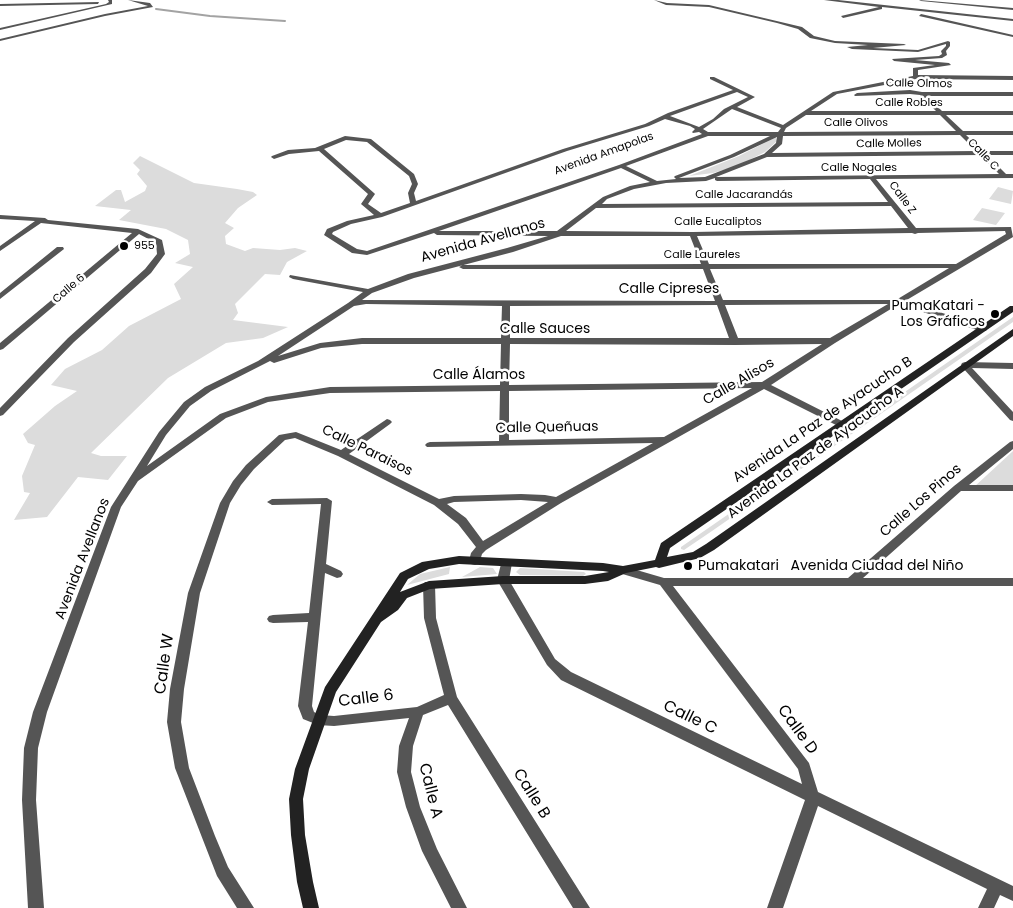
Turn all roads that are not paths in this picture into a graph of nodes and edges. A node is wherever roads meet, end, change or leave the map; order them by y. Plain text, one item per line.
1 (130, 0) edge
2 (656, 0) edge
3 (826, 0) edge
4 (889, 0) edge
5 (921, 0) edge
6 (109, 1) edge
7 (49, 3) junction
8 (118, 4) dead end
9 (0, 5) edge
10 (126, 5) dead end
11 (151, 6) junction
12 (889, 6) junction
13 (46, 8) dead end
14 (903, 8) junction
15 (1013, 9) edge
16 (843, 17) dead end
17 (1013, 20) edge
18 (0, 29) edge
19 (1013, 36) edge
20 (0, 40) edge
21 (916, 77) junction
22 (712, 78) dead end
23 (1013, 78) edge
24 (737, 90) junction
25 (922, 94) junction
26 (1013, 94) edge
27 (825, 98) junction
28 (732, 107) junction
29 (805, 113) junction
30 (943, 113) junction
31 (1013, 113) edge
32 (666, 117) junction
33 (700, 130) junction
34 (782, 130) junction
35 (963, 133) junction
36 (1013, 133) edge
37 (707, 134) junction
38 (321, 149) junction
39 (982, 153) junction
40 (1013, 153) edge
41 (766, 155) junction
42 (274, 157) dead end
43 (621, 166) junction
44 (1004, 176) junction
45 (1013, 176) edge
46 (872, 178) junction
47 (706, 179) junction
48 (661, 181) junction
49 (517, 201) junction
50 (413, 203) junction
51 (893, 204) junction
52 (596, 206) junction
53 (380, 216) junction
54 (0, 218) edge
55 (40, 221) junction
56 (1010, 227) edge
57 (136, 231) junction
58 (428, 232) junction
59 (915, 232) junction
60 (557, 234) junction
61 (693, 234) junction
62 (153, 238) junction
63 (127, 239) junction
64 (0, 249) edge
65 (60, 249) dead end
66 (706, 266) junction
67 (956, 266) junction
68 (447, 267) junction
69 (293, 277) dead end
70 (369, 291) junction
71 (0, 297) edge
72 (900, 302) junction
73 (720, 303) junction
74 (506, 304) junction
75 (352, 305) junction
76 (1013, 308) edge
77 (983, 329) junction
78 (1013, 332) edge
79 (0, 336) edge
80 (11, 337) junction
81 (832, 341) junction
82 (735, 342) junction
83 (505, 343) junction
84 (0, 347) edge
85 (261, 363) junction
86 (965, 365) junction
87 (1013, 366) edge
88 (764, 385) junction
89 (505, 389) junction
90 (0, 413) edge
91 (1013, 418) edge
92 (387, 422) dead end
93 (841, 424) junction
94 (282, 437) joint
95 (665, 440) junction
96 (504, 442) junction
97 (1013, 444) edge
98 (430, 445) dead end
99 (342, 454) junction
100 (132, 481) junction
101 (958, 488) junction
102 (1013, 488) edge
103 (557, 501) junction
104 (272, 502) dead end
105 (438, 503) junction
106 (482, 547) junction
107 (475, 561) junction
108 (506, 562) junction
109 (659, 564) junction
110 (319, 566) junction
111 (623, 570) junction
112 (337, 574) dead end
113 (503, 580) junction
114 (664, 582) junction
115 (1013, 582) edge
116 (850, 583) junction
117 (429, 585) junction
118 (314, 617) junction
119 (379, 618) junction
120 (274, 619) dead end
121 (451, 698) junction
122 (418, 712) junction
123 (318, 720) junction
124 (813, 798) junction
125 (996, 886) junction
126 (1013, 894) edge
127 (36, 908) edge
128 (246, 908) edge
129 (311, 908) edge
130 (459, 908) edge
131 (582, 908) edge
132 (775, 908) edge
133 (986, 908) edge

1 - 11 street
2 - 21 street
3 - 12 street
4 - 14 street
5 - 15 street
6 - 7 street
6 - 8 street
6 - 18 street
7 - 9 street
7 - 13 street
10 - 11 street
11 - 20 street
12 - 14 street
12 - 16 street
14 - 17 street
14 - 19 street
21 - 23 street
21 - 27 street
22 - 24 street
24 - 28 street, Avenida Amapolas
24 - 32 street
25 - 26 street, Calle Olmos
25 - 27 street, Calle Olmos
25 - 30 street, Calle C
27 - 29 street
28 - 33 street, Avenida Amapolas
28 - 34 street
29 - 30 street, Calle Robles
29 - 34 street
30 - 31 street, Calle Robles
30 - 35 street, Calle C
32 - 33 street
32 - 50 street
33 - 37 street
33 - 49 street, Avenida Amapolas
34 - 35 street, Calle Olivos
34 - 37 street, Calle Olivos
34 - 41 street
34 - 48 street
35 - 36 street, Calle Olivos
35 - 39 street, Calle C
37 - 43 street, Avenida Amapolas
38 - 42 street
38 - 50 street
38 - 53 street
39 - 40 street, Calle Molles
39 - 41 street, Calle Molles
39 - 44 street, Calle C
41 - 47 street, Avenida Avellanos
43 - 48 street
43 - 49 street, Avenida Amapolas
44 - 45 street, Calle Nogales
44 - 46 street, Calle Nogales
46 - 47 street, Calle Nogales
46 - 51 street, Calle Z
47 - 48 street, Avenida Avellanos
48 - 52 street, Avenida Avellanos
49 - 58 street, Avenida Amapolas
50 - 53 street
51 - 52 street, Calle Jacarandás
51 - 59 street, Calle Z
52 - 60 street, Avenida Avellanos
53 - 58 street, Avenida Amapolas
54 - 55 street
55 - 57 street
55 - 64 street
56 - 59 street, Calle Eucaliptos
56 - 67 street, Calle Alisos
57 - 62 street
57 - 63 street, Calle 6
58 - 60 street, Calle Eucaliptos
59 - 61 street, Calle Eucaliptos
60 - 61 street, Calle Eucaliptos
60 - 68 street, Avenida Avellanos
61 - 66 street
62 - 63 street
62 - 90 street
63 - 80 street, Calle 6
65 - 71 street
66 - 67 street, Calle Laureles
66 - 68 street, Calle Laureles
66 - 73 street
67 - 72 street, Calle Alisos
68 - 70 street, Avenida Avellanos
69 - 70 street
70 - 75 street, Avenida Avellanos
72 - 73 street, Calle Cipreses
72 - 77 street, Calle Cipreses
72 - 81 street, Calle Alisos
73 - 74 street, Calle Cipreses
73 - 82 street
74 - 75 street, Calle Cipreses
74 - 83 street
75 - 85 street, Avenida Avellanos
76 - 77 main road, Avenida La Paz de Ayacucho B
77 - 93 main road, Avenida La Paz de Ayacucho B
78 - 86 main road, Avenida La Paz de Ayacucho A
79 - 80 street
80 - 84 street, Calle 6
81 - 82 street, Calle Sauces
81 - 88 street, Calle Alisos
82 - 83 street, Calle Sauces
83 - 85 street, Calle Sauces
83 - 89 street
85 - 100 street, Avenida Avellanos
86 - 87 street
86 - 91 street
86 - 109 main road, Avenida La Paz de Ayacucho A
88 - 89 street, Calle Álamos
88 - 93 street, Calle Álamos
88 - 95 street, Calle Alisos
89 - 96 street
89 - 100 street, Calle Álamos
92 - 99 street
93 - 109 main road, Avenida La Paz de Ayacucho B
94 - 99 street, Calle Paraisos
94 - 128 street, Calle W
95 - 96 street, Calle Queñuas
95 - 103 street, Calle Alisos
96 - 98 street, Calle Queñuas
97 - 101 street, Calle Los Pinos
99 - 105 street, Calle Paraisos
100 - 127 street, Avenida Avellanos
101 - 102 street
101 - 116 street, Calle Los Pinos
103 - 105 street
103 - 106 street, Calle Alisos
104 - 110 street
105 - 106 street, Calle Paraisos
106 - 107 street
107 - 108 main road, Avenida Ciudad del Niño
107 - 119 main road, Avenida Ciudad del Niño
108 - 111 main road, Avenida Ciudad del Niño
108 - 113 street
109 - 111 main road, Avenida La Paz de Ayacucho A
110 - 112 street
110 - 118 street
111 - 113 main road, Avenida Ciudad del Niño
111 - 114 street, Avenida Ciudad del Niño
113 - 117 main road, Avenida Ciudad del Niño
113 - 124 street, Calle C
114 - 116 street, Avenida Ciudad del Niño
114 - 124 street, Calle D
115 - 116 street, Avenida Ciudad del Niño
117 - 119 main road, Avenida Ciudad del Niño
117 - 121 street, Calle B
118 - 120 street
118 - 123 street
119 - 123 main road, Avenida Ciudad del Niño
121 - 122 street
121 - 131 street, Calle B
122 - 123 street, Calle 6
122 - 130 street, Calle A
123 - 129 main road, Avenida Ciudad del Niño
124 - 125 street
124 - 132 street
125 - 126 street
125 - 133 street

